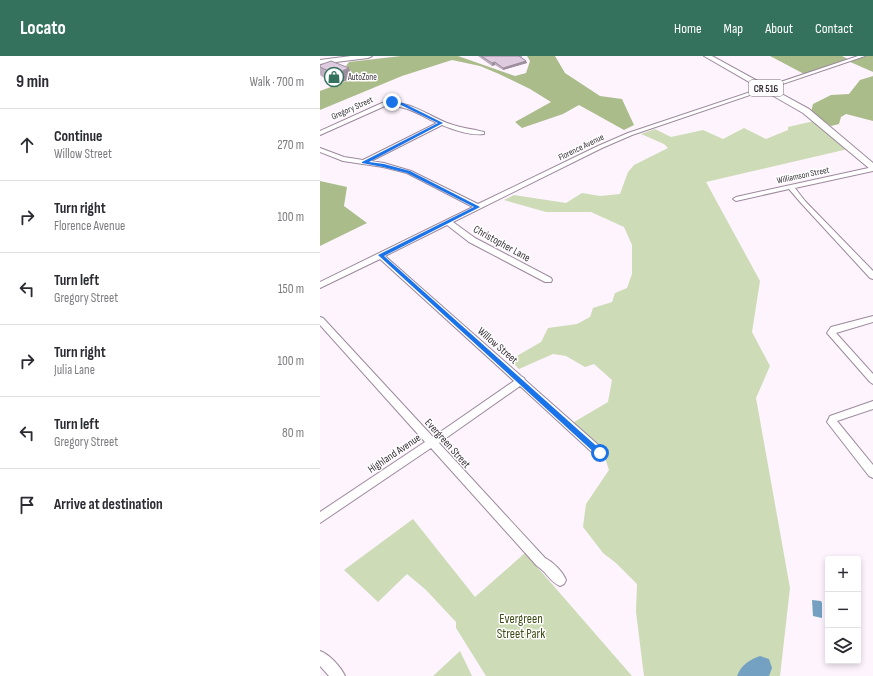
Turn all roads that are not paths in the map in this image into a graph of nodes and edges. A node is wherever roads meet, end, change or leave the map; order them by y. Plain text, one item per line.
1 (341, 56) edge
2 (368, 56) edge
3 (707, 56) edge
4 (863, 56) edge
5 (320, 58) edge
6 (320, 62) edge
7 (766, 88) junction
8 (441, 123) junction
9 (320, 133) edge
10 (482, 133) dead end
11 (320, 150) edge
12 (364, 162) junction
13 (873, 168) edge
14 (791, 187) junction
15 (736, 199) dead end
16 (478, 207) junction
17 (448, 222) junction
18 (380, 255) junction
19 (873, 276) edge
20 (548, 280) dead end
21 (320, 285) edge
22 (873, 319) edge
23 (320, 320) edge
24 (520, 380) junction
25 (873, 380) edge
26 (873, 405) edge
27 (432, 442) junction
28 (600, 453) dead end
29 (871, 469) edge
30 (321, 514) edge
31 (560, 580) dead end
32 (320, 657) edge
33 (338, 676) edge

1 - 5 highway
2 - 6 highway
3 - 7 main road, CR 516
4 - 7 street, Florence Avenue
7 - 13 main road, CR 516
7 - 16 street, Florence Avenue
8 - 9 street, Gregory Street
8 - 10 street, Gregory Street
8 - 12 street
11 - 12 street
12 - 16 street
13 - 14 street, Williamson Street
14 - 15 street, Williamson Street
14 - 19 street
16 - 17 street, Florence Avenue
17 - 18 street, Florence Avenue
17 - 20 street, Christopher Lane
18 - 21 street, Florence Avenue
18 - 24 street, Willow Street
22 - 25 street
23 - 27 street, Evergreen Street
24 - 27 street, Highland Avenue
24 - 28 street, Willow Street
26 - 29 street
27 - 30 street, Highland Avenue
27 - 31 street, Evergreen Street
32 - 33 street

